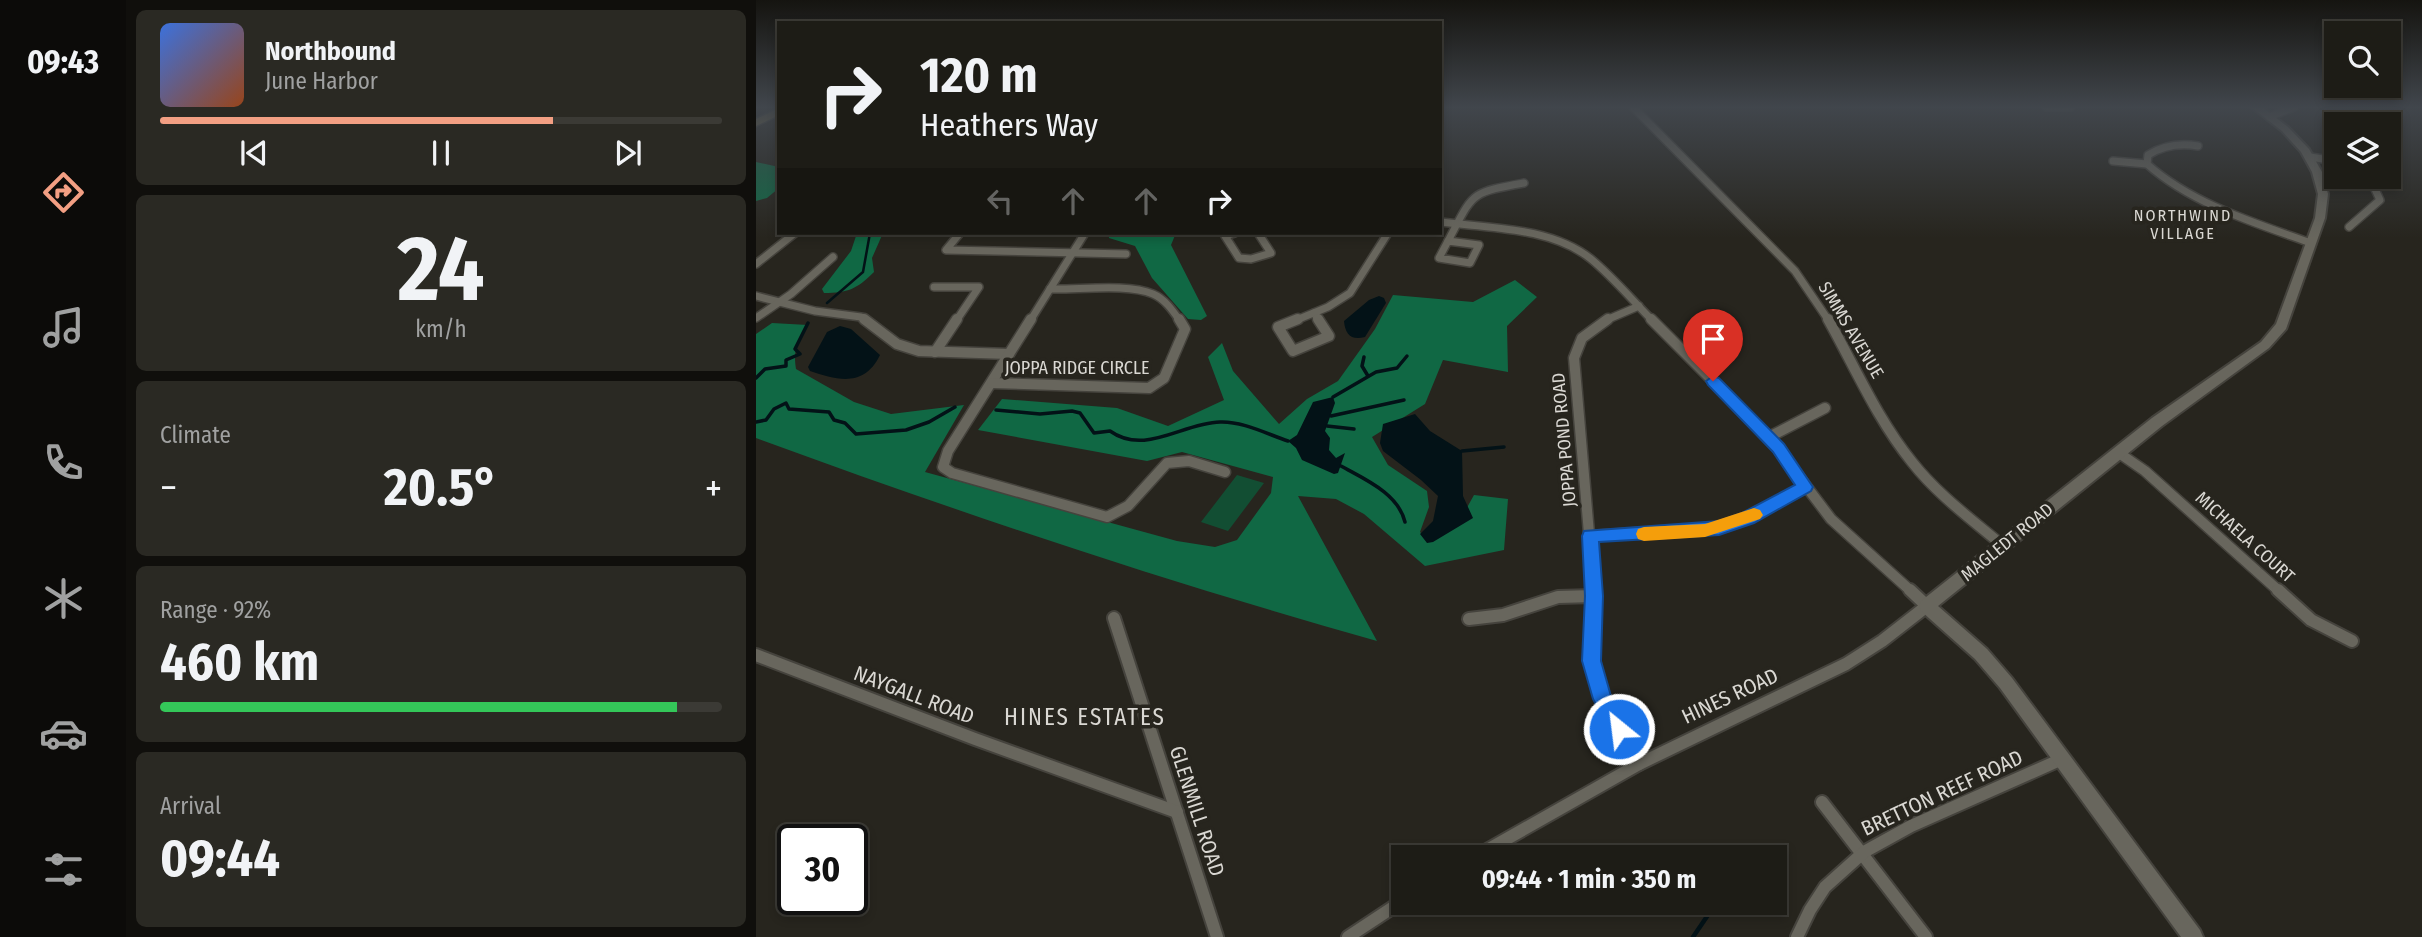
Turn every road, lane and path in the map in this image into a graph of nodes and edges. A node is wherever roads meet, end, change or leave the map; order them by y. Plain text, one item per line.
1 (1676, 151) edge
2 (2155, 151) edge
3 (2305, 151) edge
4 (2310, 157) junction
5 (2324, 159) edge
6 (2113, 161) dead end
7 (2147, 164) junction
8 (1524, 183) dead end
9 (2375, 189) edge
10 (1442, 222) edge
11 (1457, 225) junction
12 (2349, 227) dead end
13 (792, 235) edge
14 (958, 235) edge
15 (1084, 235) edge
16 (1228, 235) edge
17 (1259, 235) edge
18 (1387, 235) edge
19 (1448, 241) junction
20 (2311, 243) junction
21 (1073, 253) junction
22 (1126, 254) dead end
23 (834, 257) dead end
24 (756, 264) edge
25 (934, 287) dead end
26 (1050, 289) junction
27 (756, 296) edge
28 (779, 302) junction
29 (1639, 306) junction
30 (1314, 313) junction
31 (756, 318) edge
32 (935, 352) junction
33 (1009, 354) junction
34 (992, 383) junction
35 (1825, 408) dead end
36 (1769, 438) junction
37 (2119, 453) junction
38 (1225, 472) dead end
39 (1805, 487) junction
40 (1590, 536) junction
41 (2002, 545) junction
42 (1594, 596) junction
43 (1927, 606) junction
44 (1114, 618) dead end
45 (1469, 619) dead end
46 (2352, 641) dead end
47 (756, 655) edge
48 (2062, 759) junction
49 (1639, 764) junction
50 (1822, 802) dead end
51 (1177, 813) junction
52 (1496, 845) edge
53 (1861, 852) junction
54 (1391, 909) edge
55 (1217, 937) edge
56 (1348, 937) edge
57 (1797, 937) edge
58 (1926, 937) edge
59 (2193, 937) edge

1 - 41 street, SIMMS AVENUE
2 - 7 street
3 - 4 street, MAGLEDT ROAD
4 - 5 street
4 - 20 street, MAGLEDT ROAD
6 - 7 street
7 - 20 street
8 - 11 street
9 - 12 street
10 - 11 street
11 - 19 street
11 - 29 street
13 - 24 street
14 - 21 street
15 - 21 street
16 - 17 street
18 - 30 street
19 - 19 street
20 - 37 street, MAGLEDT ROAD
21 - 22 street
21 - 26 street
23 - 28 street
25 - 32 street
26 - 33 street
26 - 34 street, JOPPA RIDGE CIRCLE
27 - 28 street
28 - 31 street
28 - 32 street
29 - 36 street
29 - 40 street, JOPPA POND ROAD
30 - 30 street
32 - 33 street
33 - 34 street
34 - 38 street
35 - 36 street
36 - 39 street
37 - 41 street, MAGLEDT ROAD
37 - 46 street, MICHAELA COURT
39 - 40 street
39 - 43 street
40 - 42 street, JOPPA POND ROAD
41 - 43 street, MAGLEDT ROAD
42 - 45 street
42 - 49 street, JOPPA POND ROAD
43 - 48 street
43 - 49 street, HINES ROAD
44 - 51 street, GLENMILL ROAD
47 - 51 street, NAYGALL ROAD
48 - 53 street, BRETTON REEF ROAD
48 - 59 street
49 - 52 street, HINES ROAD
50 - 53 street
51 - 55 street, GLENMILL ROAD
53 - 57 street, BRETTON REEF ROAD
53 - 58 street
54 - 56 street

